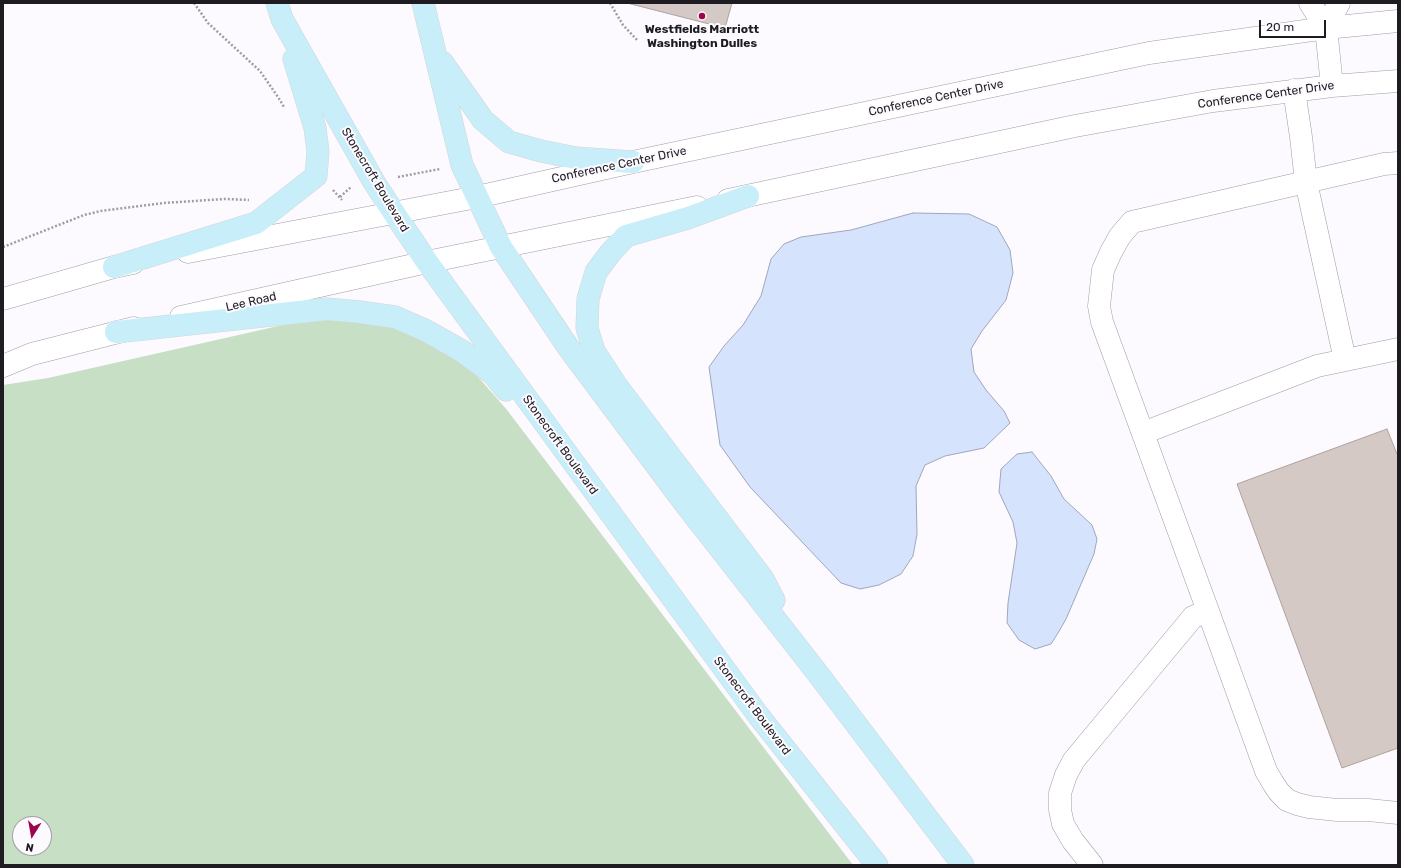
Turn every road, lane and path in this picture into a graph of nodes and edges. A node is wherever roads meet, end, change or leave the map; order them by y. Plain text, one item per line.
1 (194, 3) edge
2 (424, 3) edge
3 (610, 3) edge
4 (1310, 3) edge
5 (1339, 3) edge
6 (280, 11) edge
7 (1398, 21) edge
8 (1326, 28) junction
9 (638, 41) dead end
10 (434, 51) junction
11 (1398, 81) edge
12 (1332, 86) junction
13 (1294, 90) junction
14 (284, 109) dead end
15 (633, 162) junction
16 (1398, 162) edge
17 (444, 168) dead end
18 (396, 178) dead end
19 (1306, 182) junction
20 (351, 187) dead end
21 (340, 196) dead end
22 (748, 196) junction
23 (477, 197) junction
24 (254, 200) dead end
25 (394, 213) junction
26 (3, 247) edge
27 (501, 247) junction
28 (427, 262) junction
29 (114, 267) junction
30 (3, 299) edge
31 (116, 332) junction
32 (1398, 349) edge
33 (1345, 360) junction
34 (3, 366) edge
35 (1143, 433) junction
36 (617, 522) junction
37 (1208, 612) junction
38 (810, 664) junction
39 (1398, 813) edge
40 (877, 865) edge
41 (963, 865) edge
42 (1092, 865) edge

1 - 14 path
2 - 10 main road
3 - 9 path
4 - 8 street
5 - 8 street
6 - 25 main road, Stonecroft Boulevard
6 - 29 main road
7 - 8 street, Conference Center Drive
8 - 12 street
8 - 15 street, Conference Center Drive
10 - 15 main road
10 - 23 main road
11 - 12 street, Conference Center Drive
12 - 13 street, Conference Center Drive
13 - 19 street
13 - 22 street, Conference Center Drive
15 - 23 street, Conference Center Drive
16 - 19 street
17 - 18 path
19 - 33 street
19 - 35 street
20 - 21 path
22 - 27 street, Conference Center Drive
22 - 38 main road
23 - 25 street
23 - 27 main road
24 - 26 path
25 - 28 main road, Stonecroft Boulevard
25 - 29 street
27 - 28 street, Lee Road
27 - 38 main road
28 - 31 street, Lee Road
28 - 36 main road, Stonecroft Boulevard
29 - 30 street
31 - 34 street, Lee Road
31 - 36 main road
32 - 33 street
33 - 35 street
35 - 37 street
36 - 40 main road, Stonecroft Boulevard
37 - 39 street
37 - 42 street
38 - 41 main road

